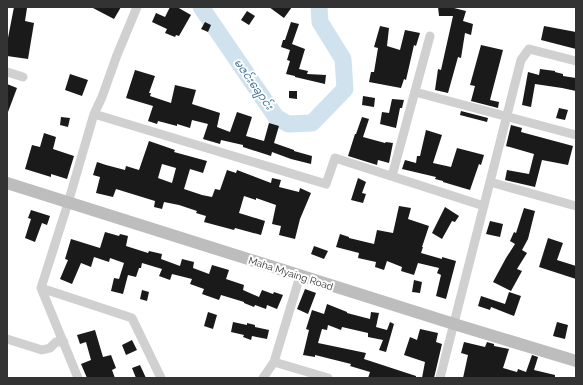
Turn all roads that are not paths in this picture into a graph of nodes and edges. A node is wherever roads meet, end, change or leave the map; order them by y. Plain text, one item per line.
1 (137, 7) edge
2 (430, 36) dead end
3 (576, 61) edge
4 (7, 72) edge
5 (23, 77) dead end
6 (415, 92) junction
7 (94, 114) junction
8 (506, 116) junction
9 (576, 134) edge
10 (392, 176) junction
11 (490, 182) junction
12 (7, 183) edge
13 (68, 203) junction
14 (484, 206) junction
15 (576, 206) edge
16 (300, 276) junction
17 (41, 288) junction
18 (454, 324) junction
19 (7, 339) edge
20 (64, 342) junction
21 (576, 361) edge
22 (274, 362) junction
23 (78, 378) edge
24 (161, 378) edge
25 (263, 378) edge
26 (328, 378) edge
27 (440, 378) edge

1 - 7 street
2 - 6 street
3 - 8 street
4 - 5 street
6 - 8 street
6 - 10 street
7 - 10 street
7 - 13 street
8 - 9 street
8 - 11 street
10 - 14 street
11 - 14 street
11 - 15 street
12 - 13 street, Maha Myaing Road
13 - 16 street, Maha Myaing Road
13 - 17 street
14 - 18 street
16 - 18 street, Maha Myaing Road
16 - 22 street
17 - 20 street
17 - 24 street
18 - 21 street, Maha Myaing Road
18 - 27 street
19 - 20 street
20 - 23 street
22 - 25 street
22 - 26 street

